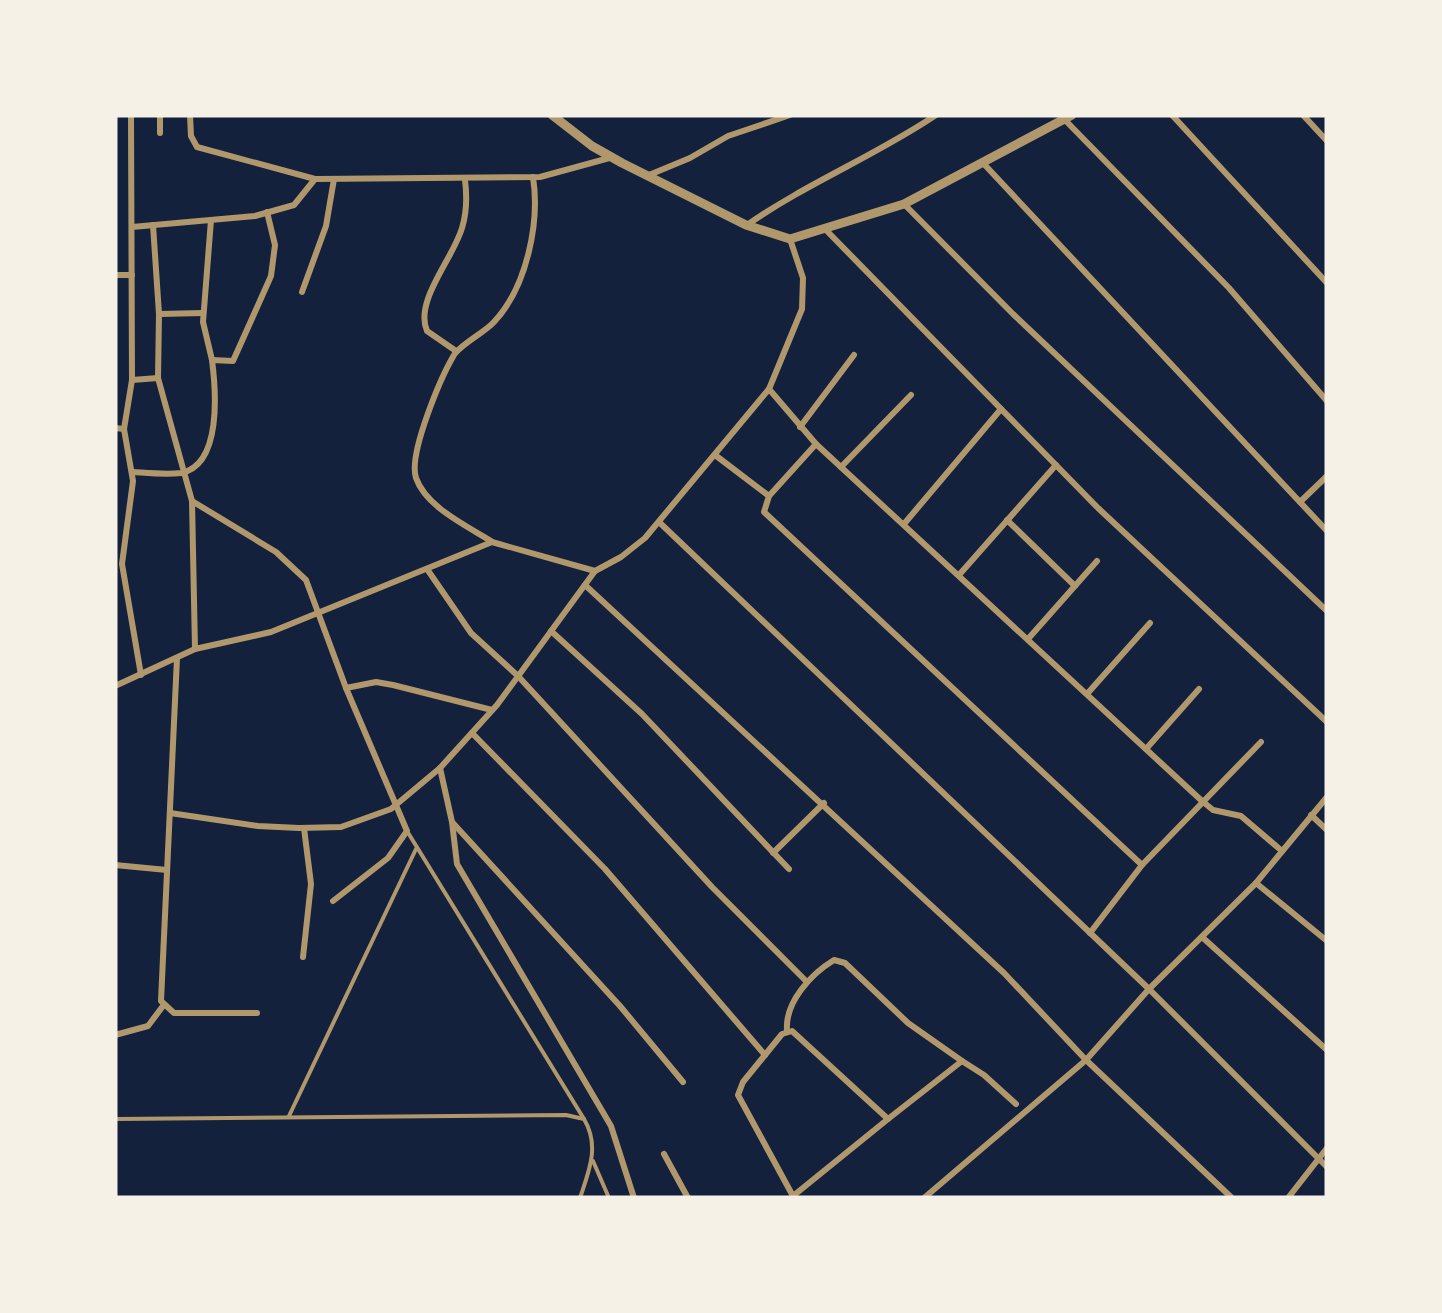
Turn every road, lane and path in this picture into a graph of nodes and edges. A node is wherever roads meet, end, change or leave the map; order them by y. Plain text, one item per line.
1 (131, 115) edge
2 (160, 115) edge
3 (190, 115) edge
4 (552, 115) edge
5 (790, 115) edge
6 (936, 115) edge
7 (1172, 115) edge
8 (1302, 115) edge
9 (1069, 118) edge
10 (160, 132) dead end
11 (1327, 141) edge
12 (613, 157) junction
13 (983, 163) junction
14 (649, 175) junction
15 (532, 178) junction
16 (314, 179) junction
17 (334, 179) junction
18 (464, 180) junction
19 (904, 204) junction
20 (268, 212) junction
21 (211, 220) junction
22 (153, 225) junction
23 (132, 226) junction
24 (746, 226) junction
25 (824, 228) junction
26 (790, 239) junction
27 (115, 275) edge
28 (132, 275) junction
29 (1327, 283) edge
30 (302, 292) dead end
31 (203, 313) junction
32 (159, 314) junction
33 (456, 351) junction
34 (854, 355) dead end
35 (212, 360) junction
36 (158, 378) junction
37 (132, 380) junction
38 (770, 389) junction
39 (911, 395) dead end
40 (1327, 401) edge
41 (1001, 409) junction
42 (800, 427) junction
43 (120, 428) edge
44 (816, 444) junction
45 (715, 456) junction
46 (1056, 465) junction
47 (841, 467) junction
48 (133, 472) junction
49 (183, 473) junction
50 (1327, 476) edge
51 (769, 496) junction
52 (192, 501) junction
53 (1300, 502) junction
54 (1007, 520) junction
55 (659, 522) junction
56 (904, 524) junction
57 (1327, 532) edge
58 (492, 542) junction
59 (1097, 561) dead end
60 (426, 568) junction
61 (596, 570) junction
62 (959, 576) junction
63 (585, 585) junction
64 (1075, 586) junction
65 (1327, 611) edge
66 (321, 612) junction
67 (1150, 623) dead end
68 (552, 630) junction
69 (1028, 640) junction
70 (195, 649) junction
71 (177, 658) junction
72 (142, 674) junction
73 (518, 676) junction
74 (115, 686) edge
75 (346, 688) junction
76 (1199, 689) dead end
77 (1087, 694) junction
78 (492, 710) junction
79 (1327, 722) edge
80 (472, 732) junction
81 (1261, 742) dead end
82 (1146, 749) junction
83 (440, 768) junction
84 (1327, 796) edge
85 (1202, 801) junction
86 (824, 803) junction
87 (396, 805) junction
88 (170, 814) junction
89 (1312, 815) junction
90 (452, 822) junction
91 (304, 828) junction
92 (1327, 830) edge
93 (407, 831) junction
94 (416, 849) junction
95 (1282, 851) junction
96 (774, 852) junction
97 (115, 865) edge
98 (1142, 866) junction
99 (790, 869) dead end
100 (167, 870) junction
101 (1256, 883) junction
102 (334, 902) dead end
103 (1090, 933) junction
104 (1202, 936) junction
105 (1327, 941) edge
106 (303, 957) dead end
107 (807, 982) junction
108 (1150, 990) junction
109 (163, 1006) junction
110 (257, 1013) dead end
111 (787, 1030) junction
112 (115, 1035) edge
113 (1327, 1050) edge
114 (765, 1054) junction
115 (1086, 1060) junction
116 (962, 1061) junction
117 (683, 1082) dead end
118 (1016, 1104) dead end
119 (289, 1116) junction
120 (115, 1119) edge
121 (584, 1119) junction
122 (888, 1119) junction
123 (1327, 1148) edge
124 (664, 1154) dead end
125 (592, 1160) junction
126 (1318, 1160) junction
127 (1327, 1167) edge
128 (794, 1197) edge
129 (580, 1198) edge
130 (609, 1198) edge
131 (634, 1198) edge
132 (688, 1198) edge
133 (924, 1198) edge
134 (1232, 1198) edge
135 (1288, 1198) edge

1 - 23 street
2 - 10 street
3 - 16 street
4 - 12 street
5 - 14 street
6 - 24 street
7 - 29 street
8 - 11 street
9 - 13 street
9 - 40 street
12 - 14 street
12 - 15 street
13 - 19 street
13 - 53 street
14 - 24 street
15 - 18 street
15 - 33 street
16 - 17 street
16 - 20 street
17 - 18 street
17 - 30 street
18 - 33 street
19 - 25 street
19 - 65 street
20 - 21 street
20 - 35 street
21 - 22 street
21 - 31 street
22 - 23 street
22 - 32 street
23 - 28 street
24 - 26 street
25 - 26 street
25 - 41 street
26 - 38 street
27 - 28 street
28 - 37 street
31 - 32 street
31 - 35 street
32 - 36 street
33 - 58 street
34 - 42 street
35 - 49 street
36 - 37 street
36 - 49 street
37 - 43 street
38 - 42 street
38 - 45 street
39 - 47 street
41 - 46 street
41 - 56 street
42 - 44 street
43 - 48 street
44 - 47 street
44 - 51 street
45 - 51 street
45 - 55 street
46 - 54 street
46 - 79 street
47 - 56 street
48 - 49 street
48 - 72 street
49 - 52 street
50 - 53 street
51 - 98 street
52 - 66 street
52 - 70 street
53 - 57 street
54 - 62 street
54 - 64 street
55 - 61 street
55 - 103 street
56 - 62 street
58 - 60 street
58 - 61 street
59 - 64 street
60 - 66 street
60 - 73 street
61 - 63 street
62 - 69 street
63 - 68 street
63 - 86 street
64 - 69 street
66 - 70 street
66 - 75 street
67 - 77 street
68 - 73 street
68 - 96 street
69 - 77 street
70 - 71 street
71 - 72 street
71 - 88 street
72 - 74 street
73 - 78 street
73 - 107 street
75 - 78 street
75 - 87 street
76 - 82 street
77 - 82 street
78 - 80 street
80 - 83 street
80 - 114 street
81 - 85 street
82 - 85 street
83 - 87 street
83 - 90 street
84 - 89 street
85 - 95 street
85 - 98 street
86 - 96 street
86 - 115 street
87 - 91 street
87 - 93 street
88 - 91 street
88 - 100 street
89 - 92 street
89 - 95 street
90 - 117 street
90 - 131 street
91 - 106 street
93 - 94 lane
93 - 102 street
94 - 119 lane
94 - 121 lane
95 - 101 street
96 - 99 street
97 - 100 street
98 - 103 street
100 - 109 street
101 - 104 street
101 - 105 street
103 - 108 street
104 - 108 street
104 - 113 street
107 - 111 street
107 - 116 street
108 - 115 street
108 - 126 street
109 - 110 street
109 - 112 street
111 - 114 street
111 - 122 street
114 - 128 street
115 - 133 street
115 - 134 street
116 - 118 street
116 - 122 street
119 - 120 lane
119 - 121 lane
121 - 125 lane
122 - 128 street
123 - 126 street
124 - 132 street
125 - 129 lane
125 - 130 lane
126 - 127 street
126 - 135 street

